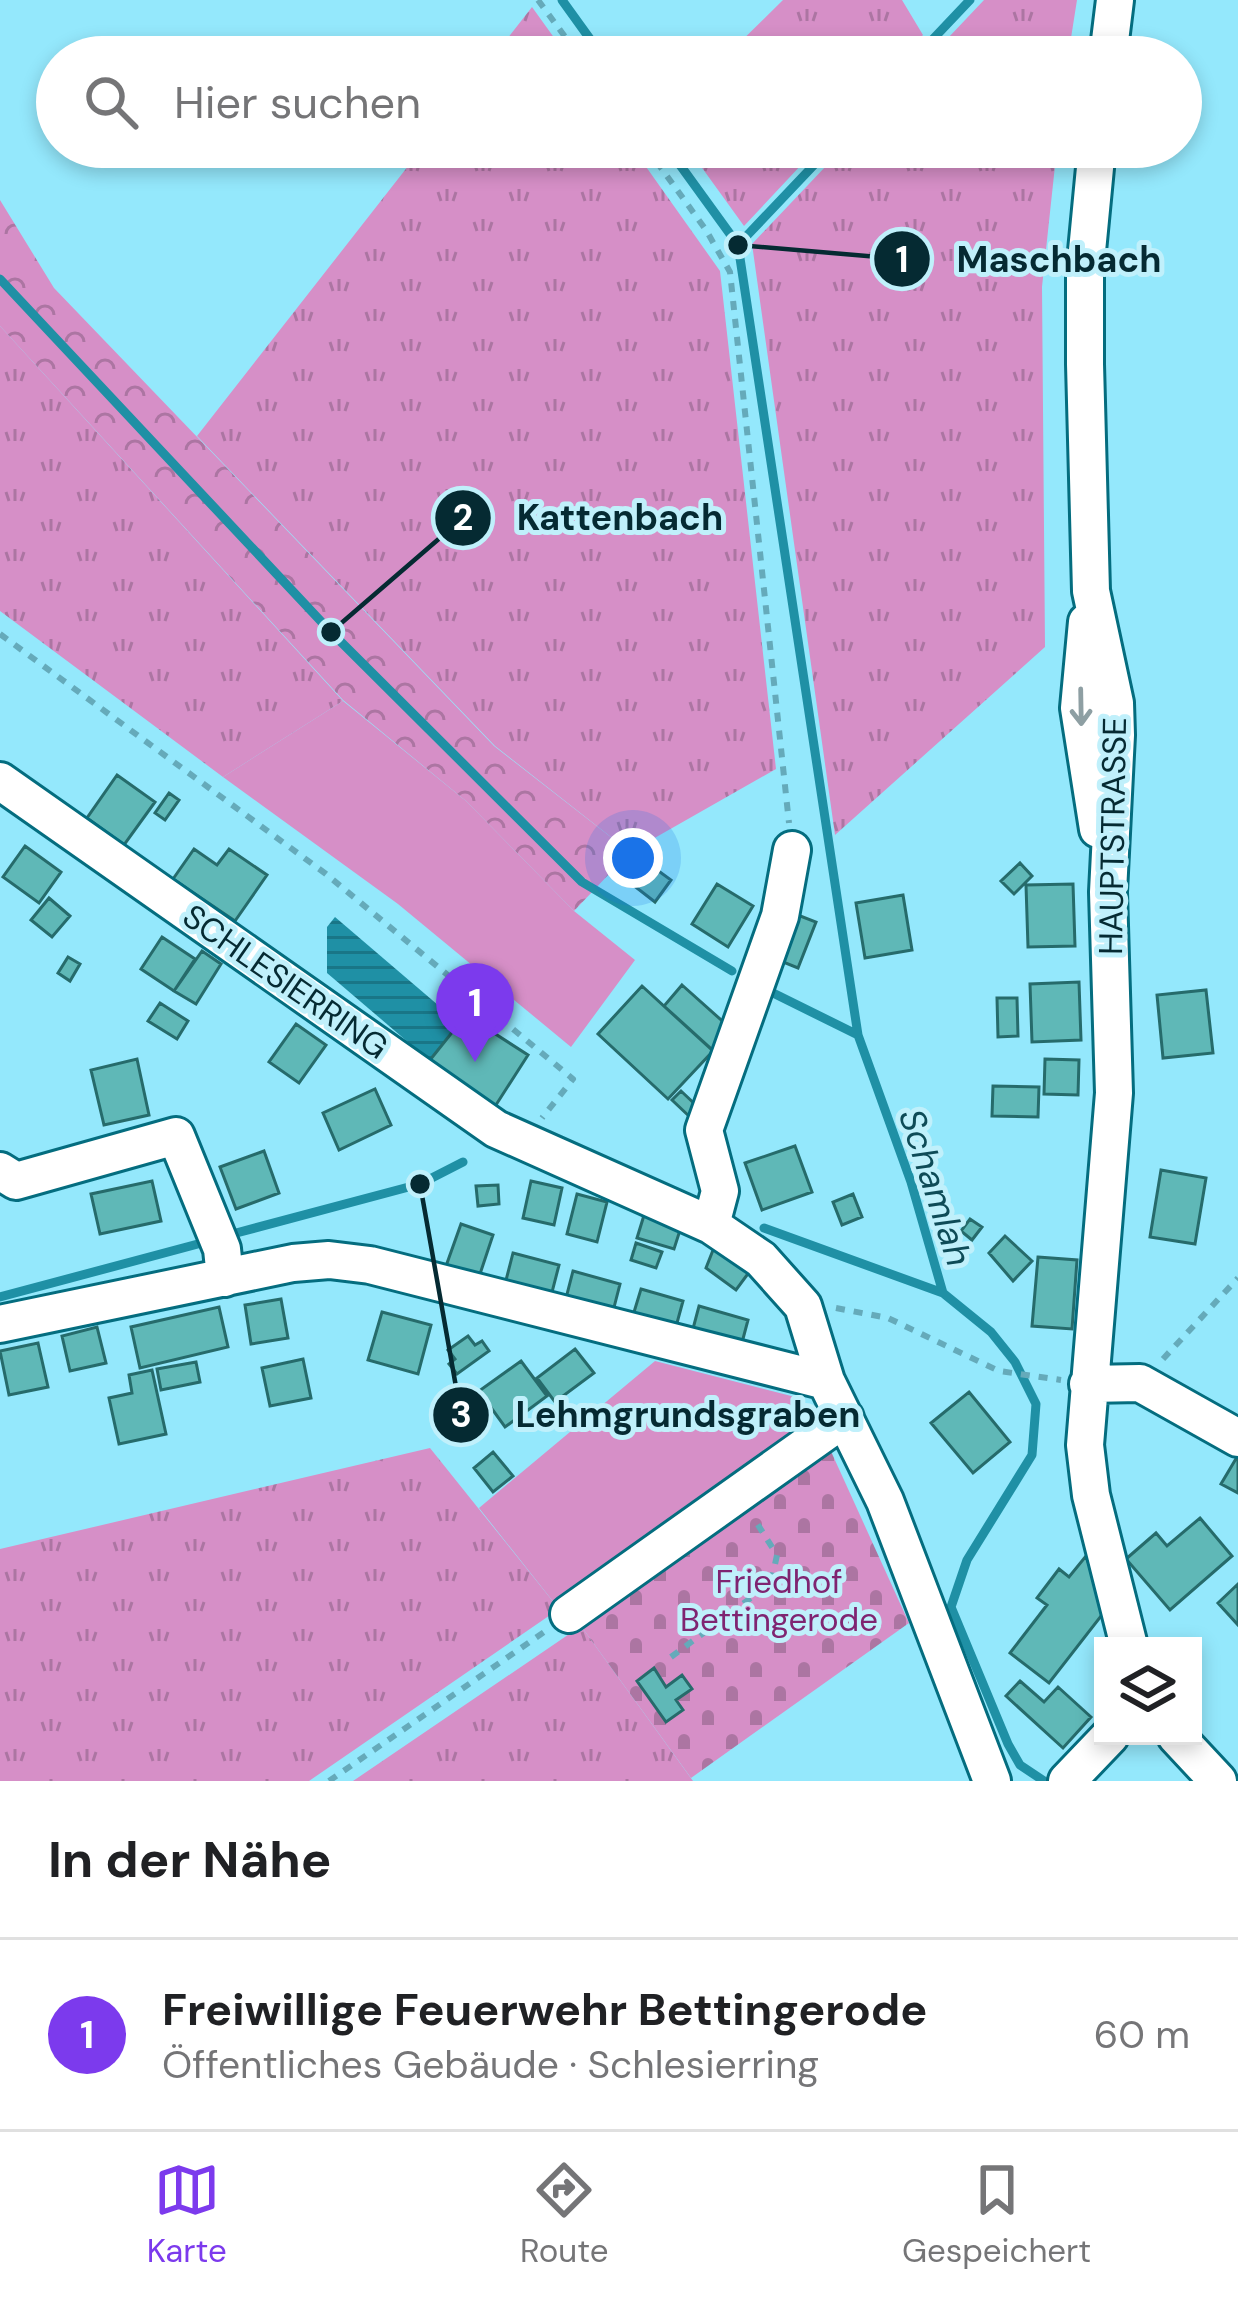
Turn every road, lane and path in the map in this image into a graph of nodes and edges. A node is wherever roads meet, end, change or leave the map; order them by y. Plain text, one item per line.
1 (538, 0) edge
2 (1115, 0) edge
3 (565, 36) edge
4 (1111, 36) edge
5 (661, 168) edge
6 (1095, 168) edge
7 (0, 634) edge
8 (0, 782) edge
9 (792, 850) joint
10 (525, 1139) junction
11 (0, 1172) edge
12 (711, 1225) junction
13 (220, 1252) junction
14 (1238, 1278) edge
15 (802, 1306) junction
16 (0, 1324) edge
17 (1043, 1378) dead end
18 (826, 1381) junction
19 (1140, 1383) junction
20 (1088, 1384) junction
21 (844, 1418) junction
22 (1238, 1438) edge
23 (738, 1494) junction
24 (569, 1614) joint
25 (1128, 1637) edge
26 (671, 1657) dead end
27 (1184, 1745) edge
28 (329, 1781) edge
29 (992, 1781) edge
30 (1218, 1781) edge

1 - 3 path
2 - 4 street
5 - 9 path
6 - 20 street, HAUPTSTRASSE
7 - 10 path
8 - 10 street, SCHLESIERRING
9 - 12 street
10 - 12 street, SCHLESIERRING
11 - 13 street
12 - 15 street, SCHLESIERRING
13 - 16 street
13 - 18 street
14 - 19 path
15 - 17 path
15 - 18 street, SCHLESIERRING
18 - 21 street, SCHLESIERRING
19 - 20 street
19 - 22 street
20 - 25 street, HAUPTSTRASSE
21 - 23 street
21 - 29 street, SCHLESIERRING
23 - 24 street
23 - 26 path
24 - 28 path
27 - 30 street

